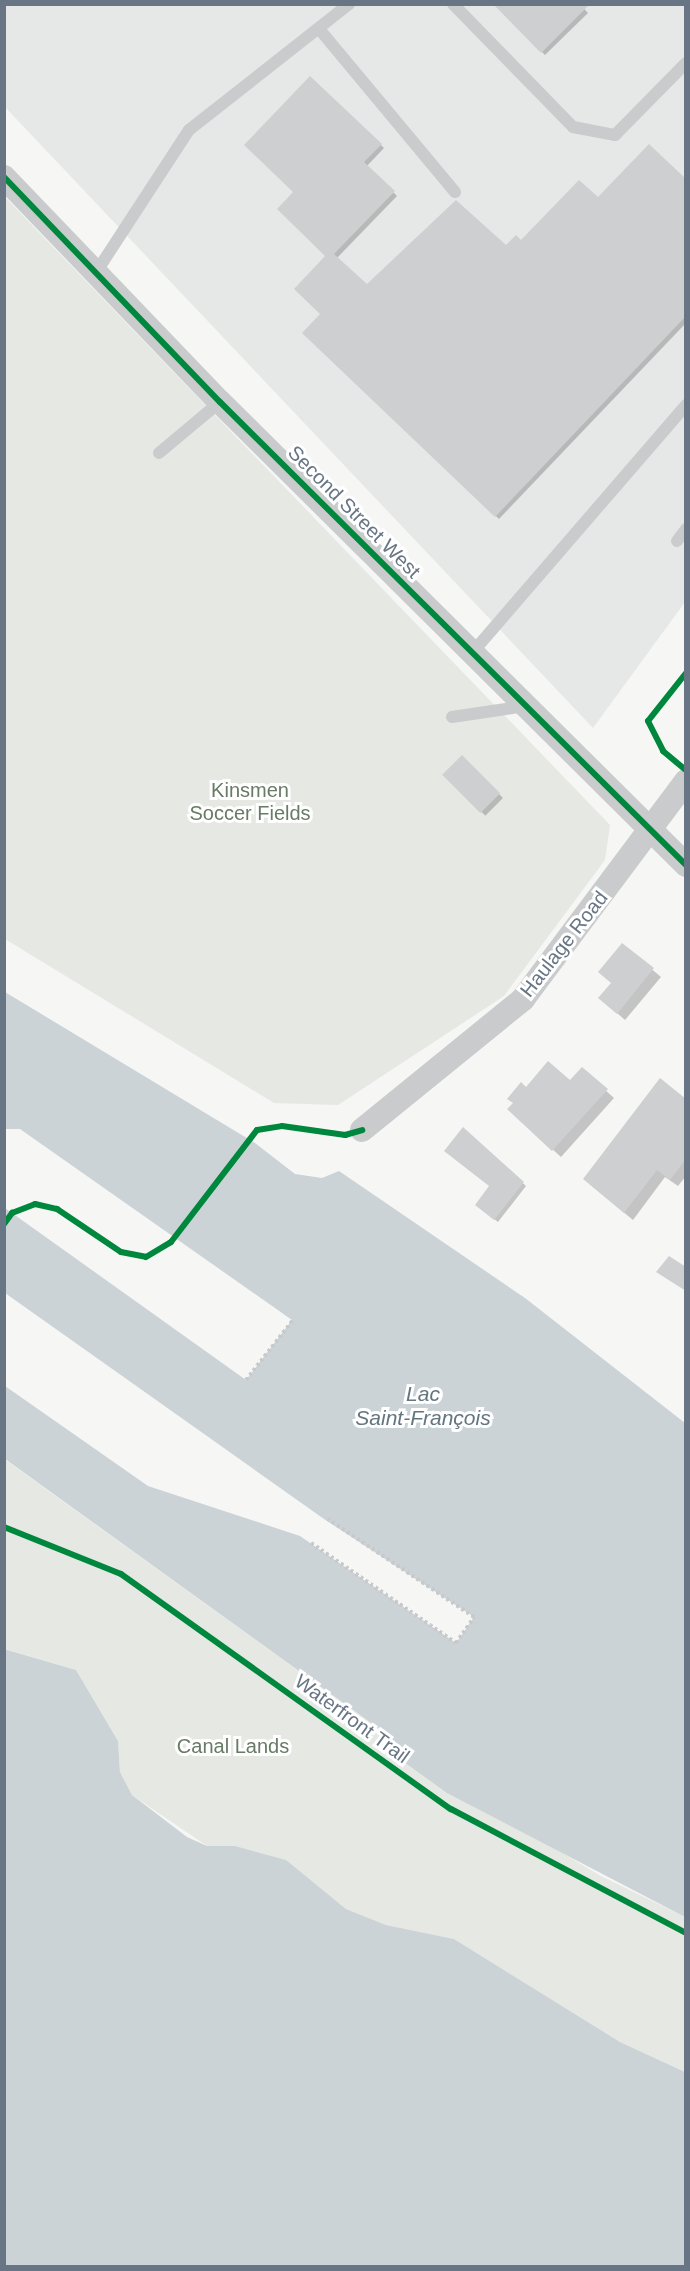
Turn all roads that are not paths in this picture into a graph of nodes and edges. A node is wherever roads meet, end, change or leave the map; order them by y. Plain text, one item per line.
1 (350, 4) edge
2 (453, 4) edge
3 (320, 30) junction
4 (686, 63) edge
5 (4, 177) edge
6 (455, 192) dead end
7 (95, 274) junction
8 (220, 402) junction
9 (686, 405) edge
10 (159, 453) dead end
11 (686, 529) edge
12 (676, 541) dead end
13 (472, 653) junction
14 (526, 706) junction
15 (452, 717) dead end
16 (686, 781) edge
17 (650, 831) junction
18 (686, 865) edge
19 (362, 1130) dead end

1 - 3 lane
2 - 4 lane
3 - 6 lane
3 - 7 lane
5 - 7 street, Second Street West
7 - 8 street, Second Street West
8 - 10 lane
8 - 13 street, Second Street West
9 - 13 lane
11 - 12 lane
13 - 14 street, Second Street West
14 - 15 lane
14 - 17 street, Second Street West
16 - 17 street, Haulage Road
17 - 18 street, Second Street West
17 - 19 street, Haulage Road

